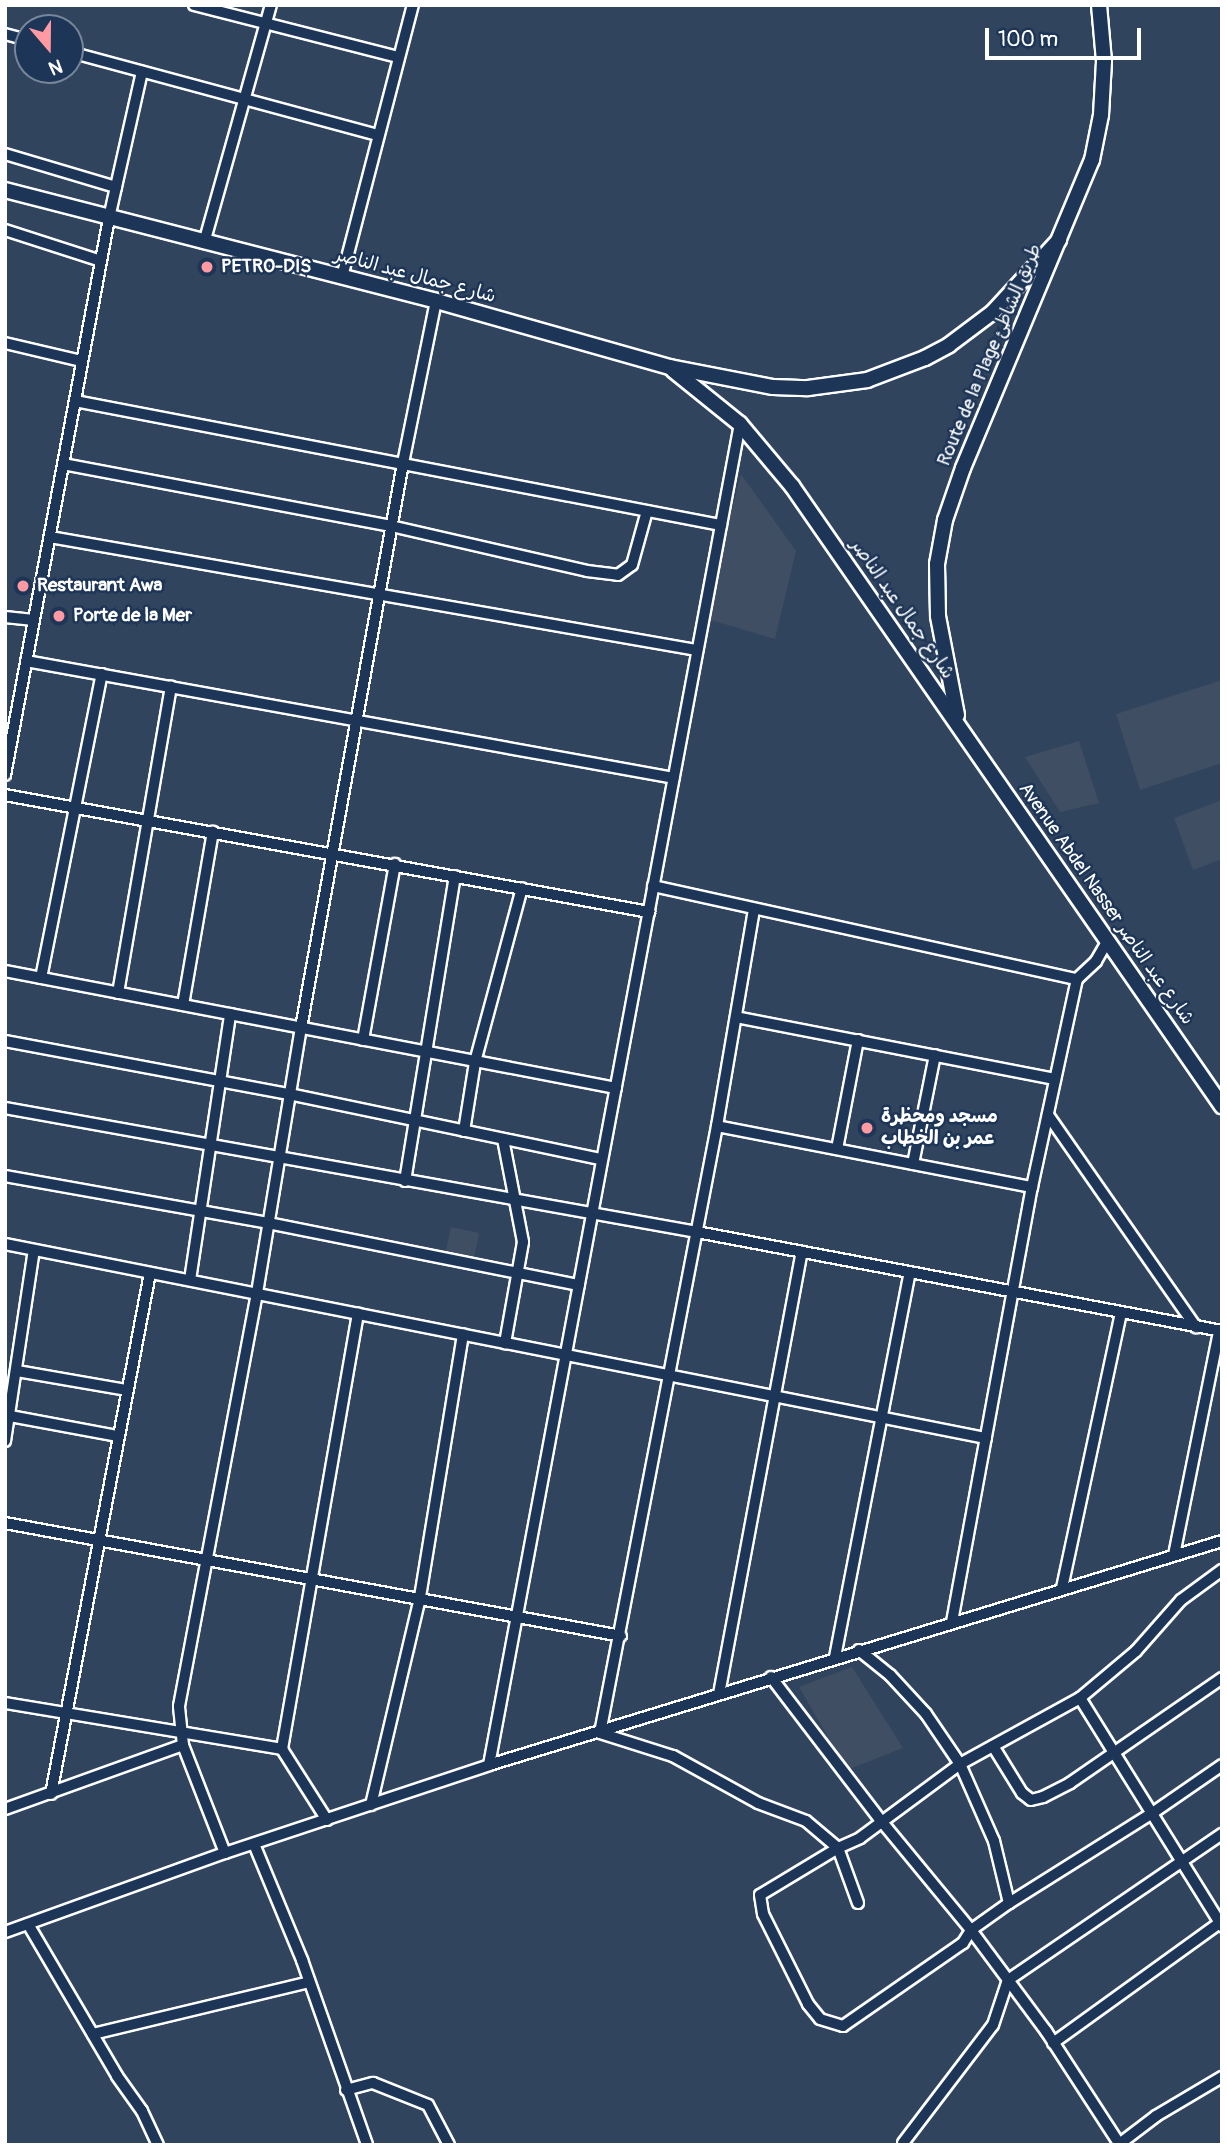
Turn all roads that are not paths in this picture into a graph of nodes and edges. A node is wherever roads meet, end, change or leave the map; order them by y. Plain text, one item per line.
1 (194, 5) edge
2 (271, 5) edge
3 (412, 5) edge
4 (1099, 5) edge
5 (266, 24) junction
6 (84, 56) edge
7 (398, 57) junction
8 (142, 72) junction
9 (244, 101) junction
10 (378, 135) junction
11 (5, 154) edge
12 (116, 187) junction
13 (5, 190) edge
14 (109, 218) junction
15 (5, 230) edge
16 (1059, 240) junction
17 (204, 243) junction
18 (101, 261) junction
19 (342, 277) junction
20 (436, 301) junction
21 (5, 343) edge
22 (82, 361) junction
23 (670, 367) junction
24 (75, 401) junction
25 (740, 424) junction
26 (403, 463) junction
27 (63, 464) junction
28 (647, 511) junction
29 (721, 525) junction
30 (391, 526) junction
31 (50, 537) junction
32 (379, 595) junction
33 (5, 617) edge
34 (34, 620) junction
35 (698, 650) junction
36 (26, 661) junction
37 (102, 674) junction
38 (171, 687) junction
39 (356, 720) junction
40 (959, 723) junction
41 (5, 775) edge
42 (674, 778) junction
43 (5, 795) edge
44 (75, 808) junction
45 (148, 820) junction
46 (213, 832) junction
47 (332, 853) junction
48 (395, 864) junction
49 (455, 876) junction
50 (653, 886) junction
51 (522, 888) junction
52 (754, 909) junction
53 (649, 912) junction
54 (1107, 942) junction
55 (5, 971) edge
56 (41, 978) junction
57 (1077, 979) junction
58 (118, 993) junction
59 (183, 1005) junction
60 (230, 1014) junction
61 (736, 1017) junction
62 (301, 1028) junction
63 (363, 1040) junction
64 (858, 1040) junction
65 (5, 1041) edge
66 (426, 1052) junction
67 (935, 1055) junction
68 (475, 1062) junction
69 (1055, 1079) junction
70 (220, 1081) junction
71 (616, 1088) junction
72 (289, 1094) junction
73 (1219, 1099) edge
74 (5, 1108) edge
75 (1048, 1115) junction
76 (413, 1120) junction
77 (717, 1126) junction
78 (464, 1131) junction
79 (503, 1139) junction
80 (209, 1145) junction
81 (837, 1149) junction
82 (279, 1158) junction
83 (601, 1159) junction
84 (913, 1164) junction
85 (5, 1176) edge
86 (405, 1181) junction
87 (1032, 1186) junction
88 (513, 1200) junction
89 (199, 1210) junction
90 (593, 1215) junction
91 (268, 1223) junction
92 (697, 1232) junction
93 (5, 1244) edge
94 (34, 1250) junction
95 (802, 1252) junction
96 (910, 1272) junction
97 (150, 1273) junction
98 (518, 1273) junction
99 (190, 1280) junction
100 (579, 1285) junction
101 (1013, 1292) junction
102 (257, 1293) junction
103 (1121, 1312) junction
104 (358, 1314) junction
105 (1196, 1326) junction
106 (1221, 1331) edge
107 (463, 1335) junction
108 (505, 1343) junction
109 (566, 1355) junction
110 (17, 1371) junction
111 (670, 1376) junction
112 (127, 1390) junction
113 (775, 1396) junction
114 (10, 1416) junction
115 (879, 1417) junction
116 (118, 1436) junction
117 (986, 1438) junction
118 (5, 1441) edge
119 (5, 1523) edge
120 (98, 1539) junction
121 (1219, 1541) edge
122 (1174, 1555) junction
123 (1222, 1555) edge
124 (208, 1558) junction
125 (1222, 1570) edge
126 (314, 1578) junction
127 (1062, 1588) junction
128 (420, 1597) junction
129 (517, 1615) junction
130 (952, 1622) junction
131 (621, 1636) junction
132 (859, 1650) junction
133 (835, 1657) junction
134 (771, 1677) junction
135 (1222, 1678) edge
136 (719, 1694) junction
137 (1080, 1698) junction
138 (5, 1703) edge
139 (64, 1712) junction
140 (600, 1733) junction
141 (182, 1739) junction
142 (993, 1746) junction
143 (282, 1749) junction
144 (1113, 1755) junction
145 (960, 1764) junction
146 (489, 1765) junction
147 (1222, 1765) edge
148 (51, 1794) junction
149 (371, 1805) junction
150 (5, 1809) edge
151 (1151, 1814) junction
152 (327, 1820) junction
153 (882, 1822) junction
154 (1222, 1834) edge
155 (254, 1844) junction
156 (838, 1848) junction
157 (225, 1853) junction
158 (1182, 1862) junction
159 (858, 1903) dead end
160 (1009, 1903) junction
161 (1221, 1923) edge
162 (28, 1924) junction
163 (971, 1930) junction
164 (5, 1932) edge
165 (1008, 1980) junction
166 (309, 1982) junction
167 (93, 2034) junction
168 (1053, 2043) junction
169 (1222, 2077) edge
170 (346, 2090) junction
171 (903, 2143) dead end
172 (1119, 2144) edge
173 (158, 2145) edge
174 (367, 2145) edge
175 (449, 2145) edge

1 - 5 street
2 - 5 street
3 - 7 street
4 - 16 main road, Route de la Plage طريق الشاطئ
5 - 7 street
5 - 9 street
6 - 8 street
7 - 10 street
8 - 9 street
8 - 12 street
9 - 10 street
9 - 17 street
10 - 19 street
11 - 12 street
12 - 14 street
13 - 14 main road, شارع جمال عبد الناصر
14 - 17 main road, شارع جمال عبد الناصر
14 - 18 street
15 - 18 street
16 - 23 main road, شارع جمال عبد الناصر
16 - 40 main road, Route de la Plage طريق الشاطئ
17 - 19 main road, شارع جمال عبد الناصر
18 - 22 street
19 - 20 main road, شارع جمال عبد الناصر
20 - 23 main road, شارع جمال عبد الناصر
20 - 26 street
21 - 22 street
22 - 24 street
23 - 25 main road, شارع جمال عبد الناصر
24 - 26 street
24 - 27 street
25 - 29 street
25 - 40 main road, شارع جمال عبد الناصر
26 - 28 street
26 - 30 street
27 - 30 street
27 - 31 street
28 - 29 street
28 - 30 street
29 - 35 street
30 - 32 street
31 - 32 street
31 - 34 street
32 - 35 street
32 - 39 street
33 - 34 street
34 - 36 street
35 - 42 street
36 - 37 street
36 - 41 street
37 - 38 street
37 - 44 street
38 - 39 street
38 - 45 street
39 - 42 street
39 - 47 street
40 - 54 main road, Avenue Abdel Nasser شارع عبد الناصر
42 - 50 street
43 - 44 street
44 - 45 street
44 - 56 street
45 - 46 street
45 - 58 street
46 - 47 street
46 - 59 street
47 - 48 street
47 - 62 street
48 - 49 street
48 - 63 street
49 - 51 street
49 - 66 street
50 - 52 street
50 - 53 street
51 - 53 street
51 - 68 street
52 - 57 street
52 - 61 street
53 - 71 street
54 - 57 street
54 - 73 main road, Avenue Abdel Nasser شارع عبد الناصر
55 - 56 street
56 - 58 street
57 - 69 street
58 - 59 street
59 - 60 street
60 - 62 street
60 - 70 street
61 - 64 street
61 - 77 street
62 - 63 street
62 - 72 street
63 - 66 street
64 - 67 street
64 - 81 street
65 - 70 street
66 - 68 street
66 - 76 street
67 - 69 street
67 - 84 street
68 - 71 street
68 - 78 street
69 - 75 street
70 - 72 street
70 - 80 street
71 - 83 street
72 - 76 street
72 - 82 street
74 - 80 street
75 - 87 street
75 - 105 street
76 - 78 street
76 - 86 street
77 - 81 street
77 - 92 street
78 - 79 street
79 - 83 street
79 - 88 street
80 - 82 street
80 - 89 street
81 - 84 street
82 - 86 street
82 - 91 street
83 - 90 street
84 - 87 street
85 - 89 street
86 - 88 street
87 - 101 street
88 - 90 street
88 - 98 street
89 - 91 street
89 - 99 street
90 - 92 street
90 - 100 street
91 - 98 street
91 - 102 street
92 - 95 street
92 - 111 street
93 - 94 street
94 - 97 street
94 - 110 street
95 - 96 street
95 - 113 street
96 - 101 street
96 - 115 street
97 - 99 street
97 - 112 street
98 - 100 street
98 - 108 street
99 - 102 street
100 - 109 street
101 - 103 street
101 - 117 street
102 - 104 street
102 - 124 street
103 - 105 street
103 - 127 street
104 - 107 street
104 - 126 street
105 - 106 street
106 - 122 street
107 - 108 street
107 - 128 street
108 - 109 street
109 - 111 street
109 - 129 street
110 - 112 street
110 - 114 street
111 - 113 street
111 - 131 street
112 - 116 street
113 - 115 street
113 - 136 street
114 - 116 street
114 - 118 street
115 - 117 street
115 - 133 street
116 - 120 street
117 - 130 street
119 - 120 street
120 - 124 street
120 - 139 street
121 - 122 street
121 - 123 street
122 - 127 street
124 - 126 street
124 - 141 street
125 - 137 street
126 - 128 street
126 - 143 street
127 - 130 street
128 - 129 street
128 - 149 street
129 - 131 street
129 - 146 street
130 - 132 street
131 - 140 street
132 - 133 street
132 - 145 street
133 - 134 street
134 - 136 street
134 - 153 street
135 - 144 street
136 - 140 street
137 - 142 street
137 - 144 street
138 - 139 street
139 - 141 street
139 - 148 street
140 - 146 street
140 - 156 street
141 - 143 street
141 - 148 street
141 - 157 street
142 - 144 street
142 - 145 street
143 - 152 street
144 - 151 street
145 - 153 street
145 - 160 street
146 - 149 street
147 - 151 street
148 - 150 street
149 - 152 street
151 - 158 street
151 - 160 street
152 - 155 street
153 - 156 street
153 - 163 street
154 - 158 street
155 - 157 street
155 - 166 street
156 - 159 street
156 - 163 street
157 - 162 street
158 - 161 street
158 - 165 street
160 - 163 street
161 - 168 street
162 - 164 street
162 - 167 street
163 - 165 street
165 - 168 street
165 - 171 street
166 - 167 street
166 - 170 street
167 - 173 street
168 - 172 street
169 - 172 street
170 - 174 street
170 - 175 street

